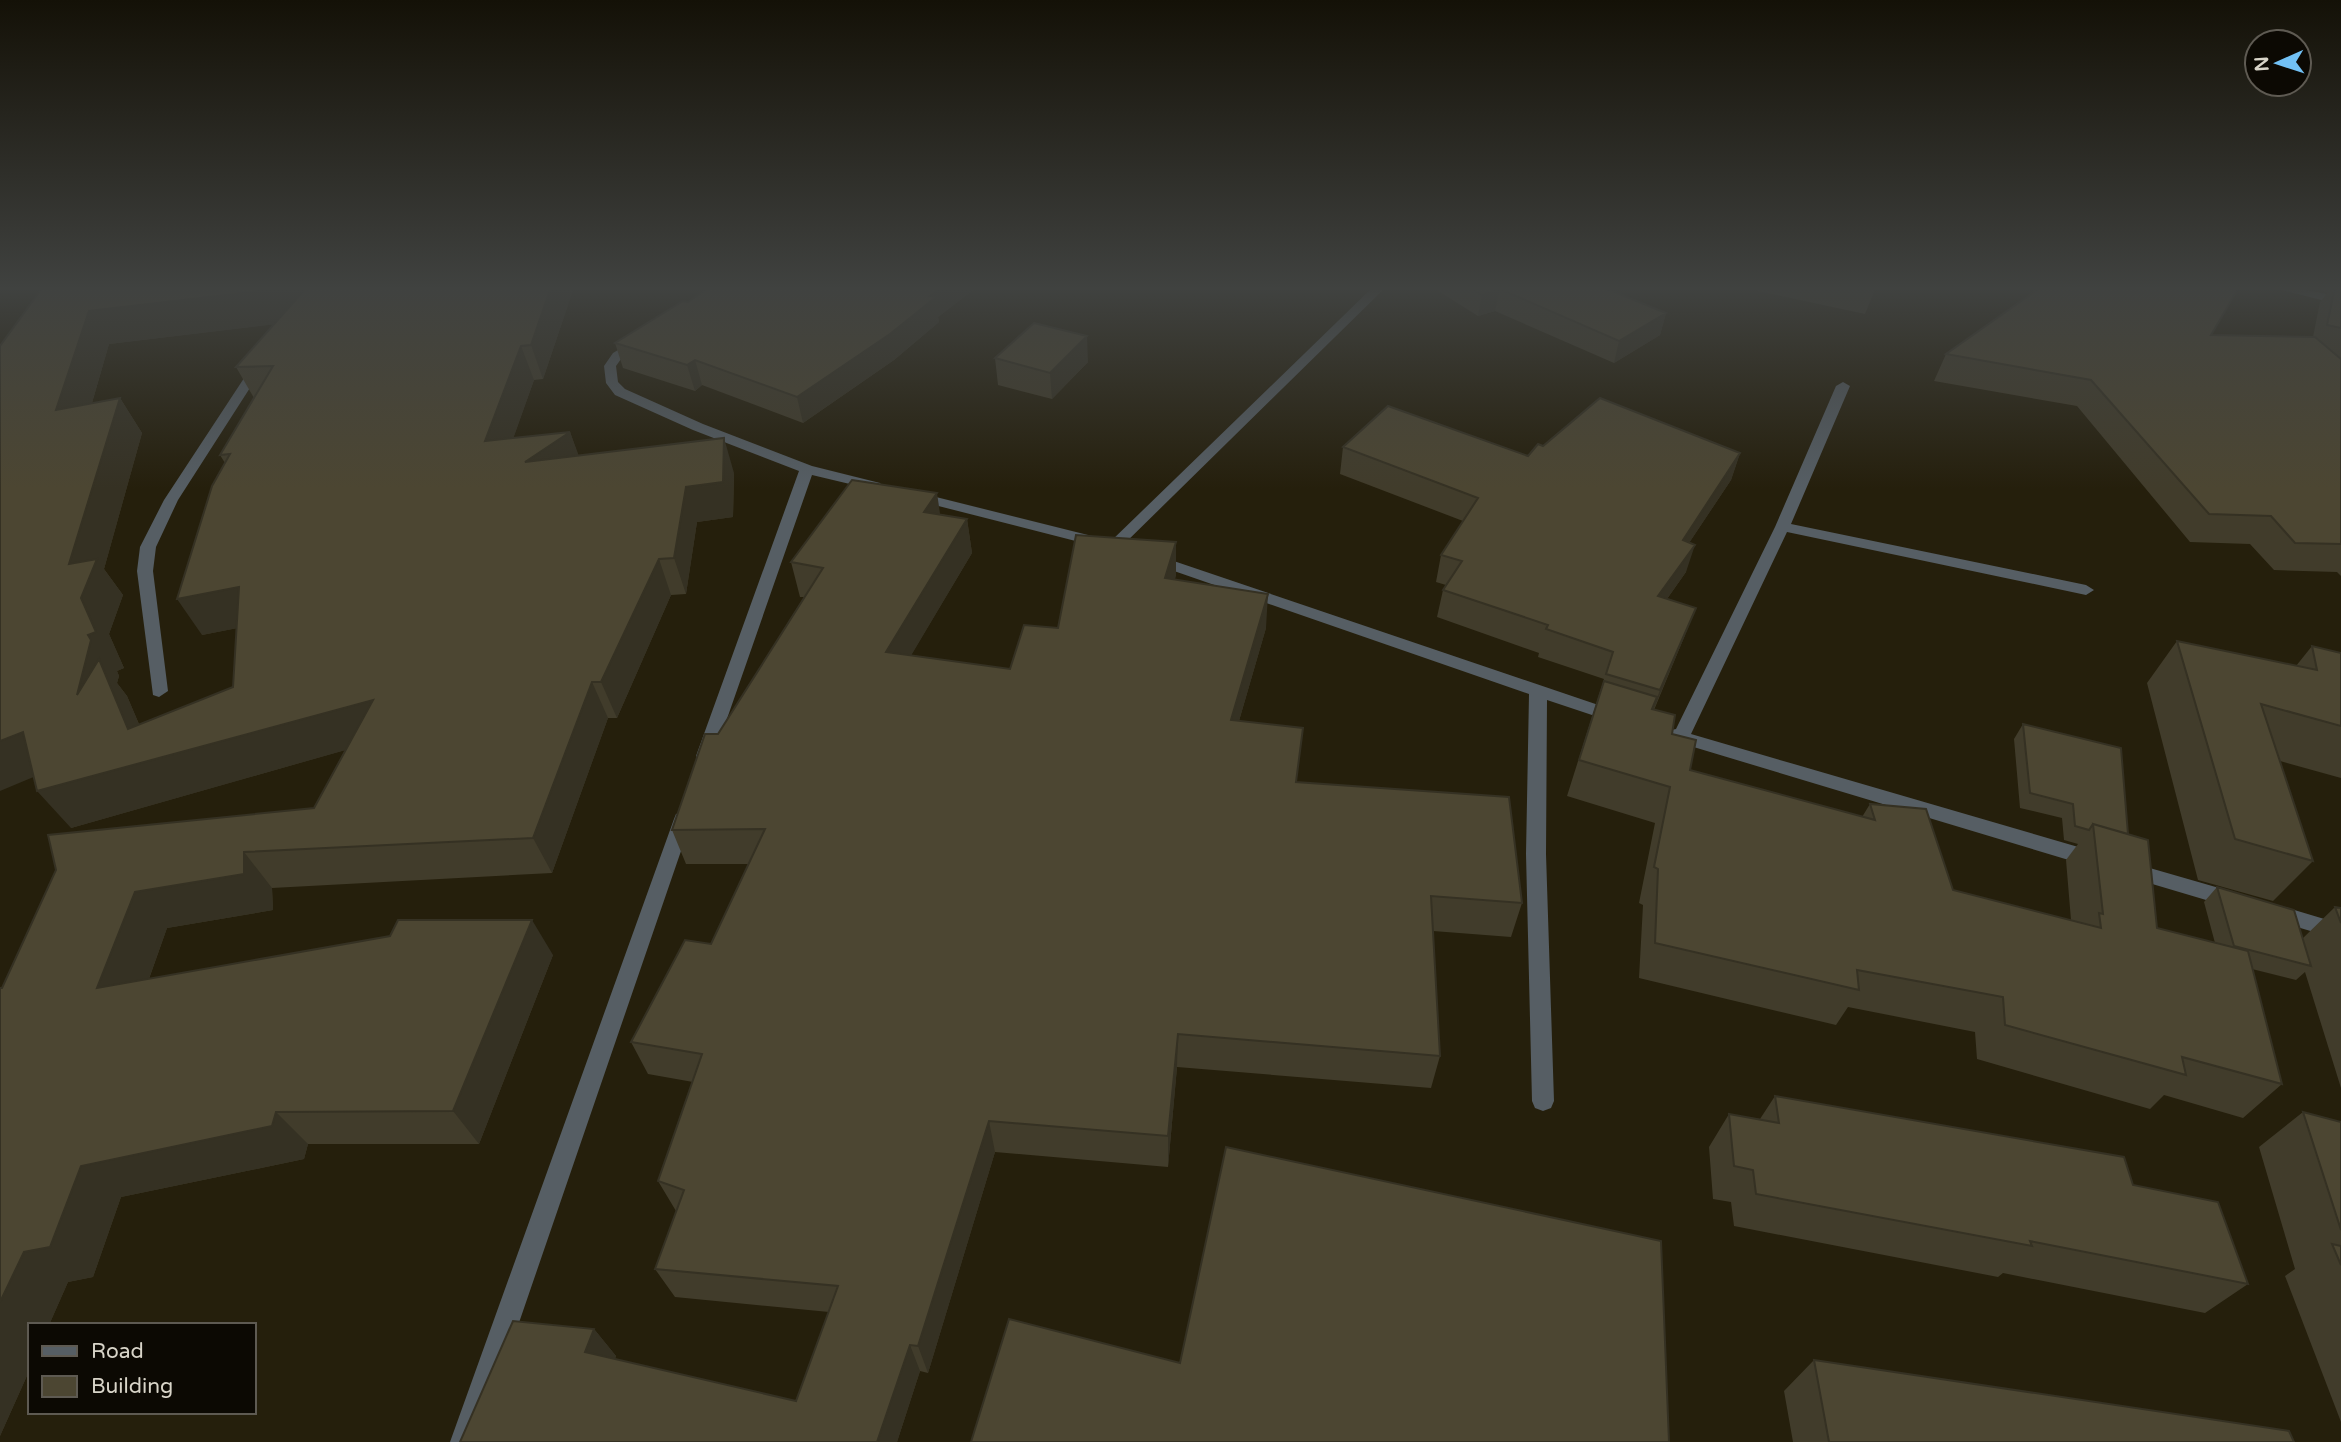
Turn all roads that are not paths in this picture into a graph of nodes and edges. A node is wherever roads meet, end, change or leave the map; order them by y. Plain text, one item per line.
1 (620, 354) edge
2 (1316, 354) edge
3 (264, 356) edge
4 (1843, 386) dead end
5 (807, 469) junction
6 (1782, 527) junction
7 (1128, 551) junction
8 (2086, 590) dead end
9 (159, 691) dead end
10 (1538, 692) junction
11 (1629, 721) edge
12 (1655, 729) edge
13 (1681, 737) junction
14 (700, 770) edge
15 (691, 796) edge
16 (2341, 932) edge
17 (1543, 1101) dead end
18 (464, 1442) edge

1 - 5 street
2 - 7 street
3 - 9 street
4 - 6 street
5 - 7 street
5 - 14 street
6 - 8 street
6 - 13 street
7 - 10 street
10 - 11 street
10 - 17 street
12 - 13 street
13 - 16 street
15 - 18 street

